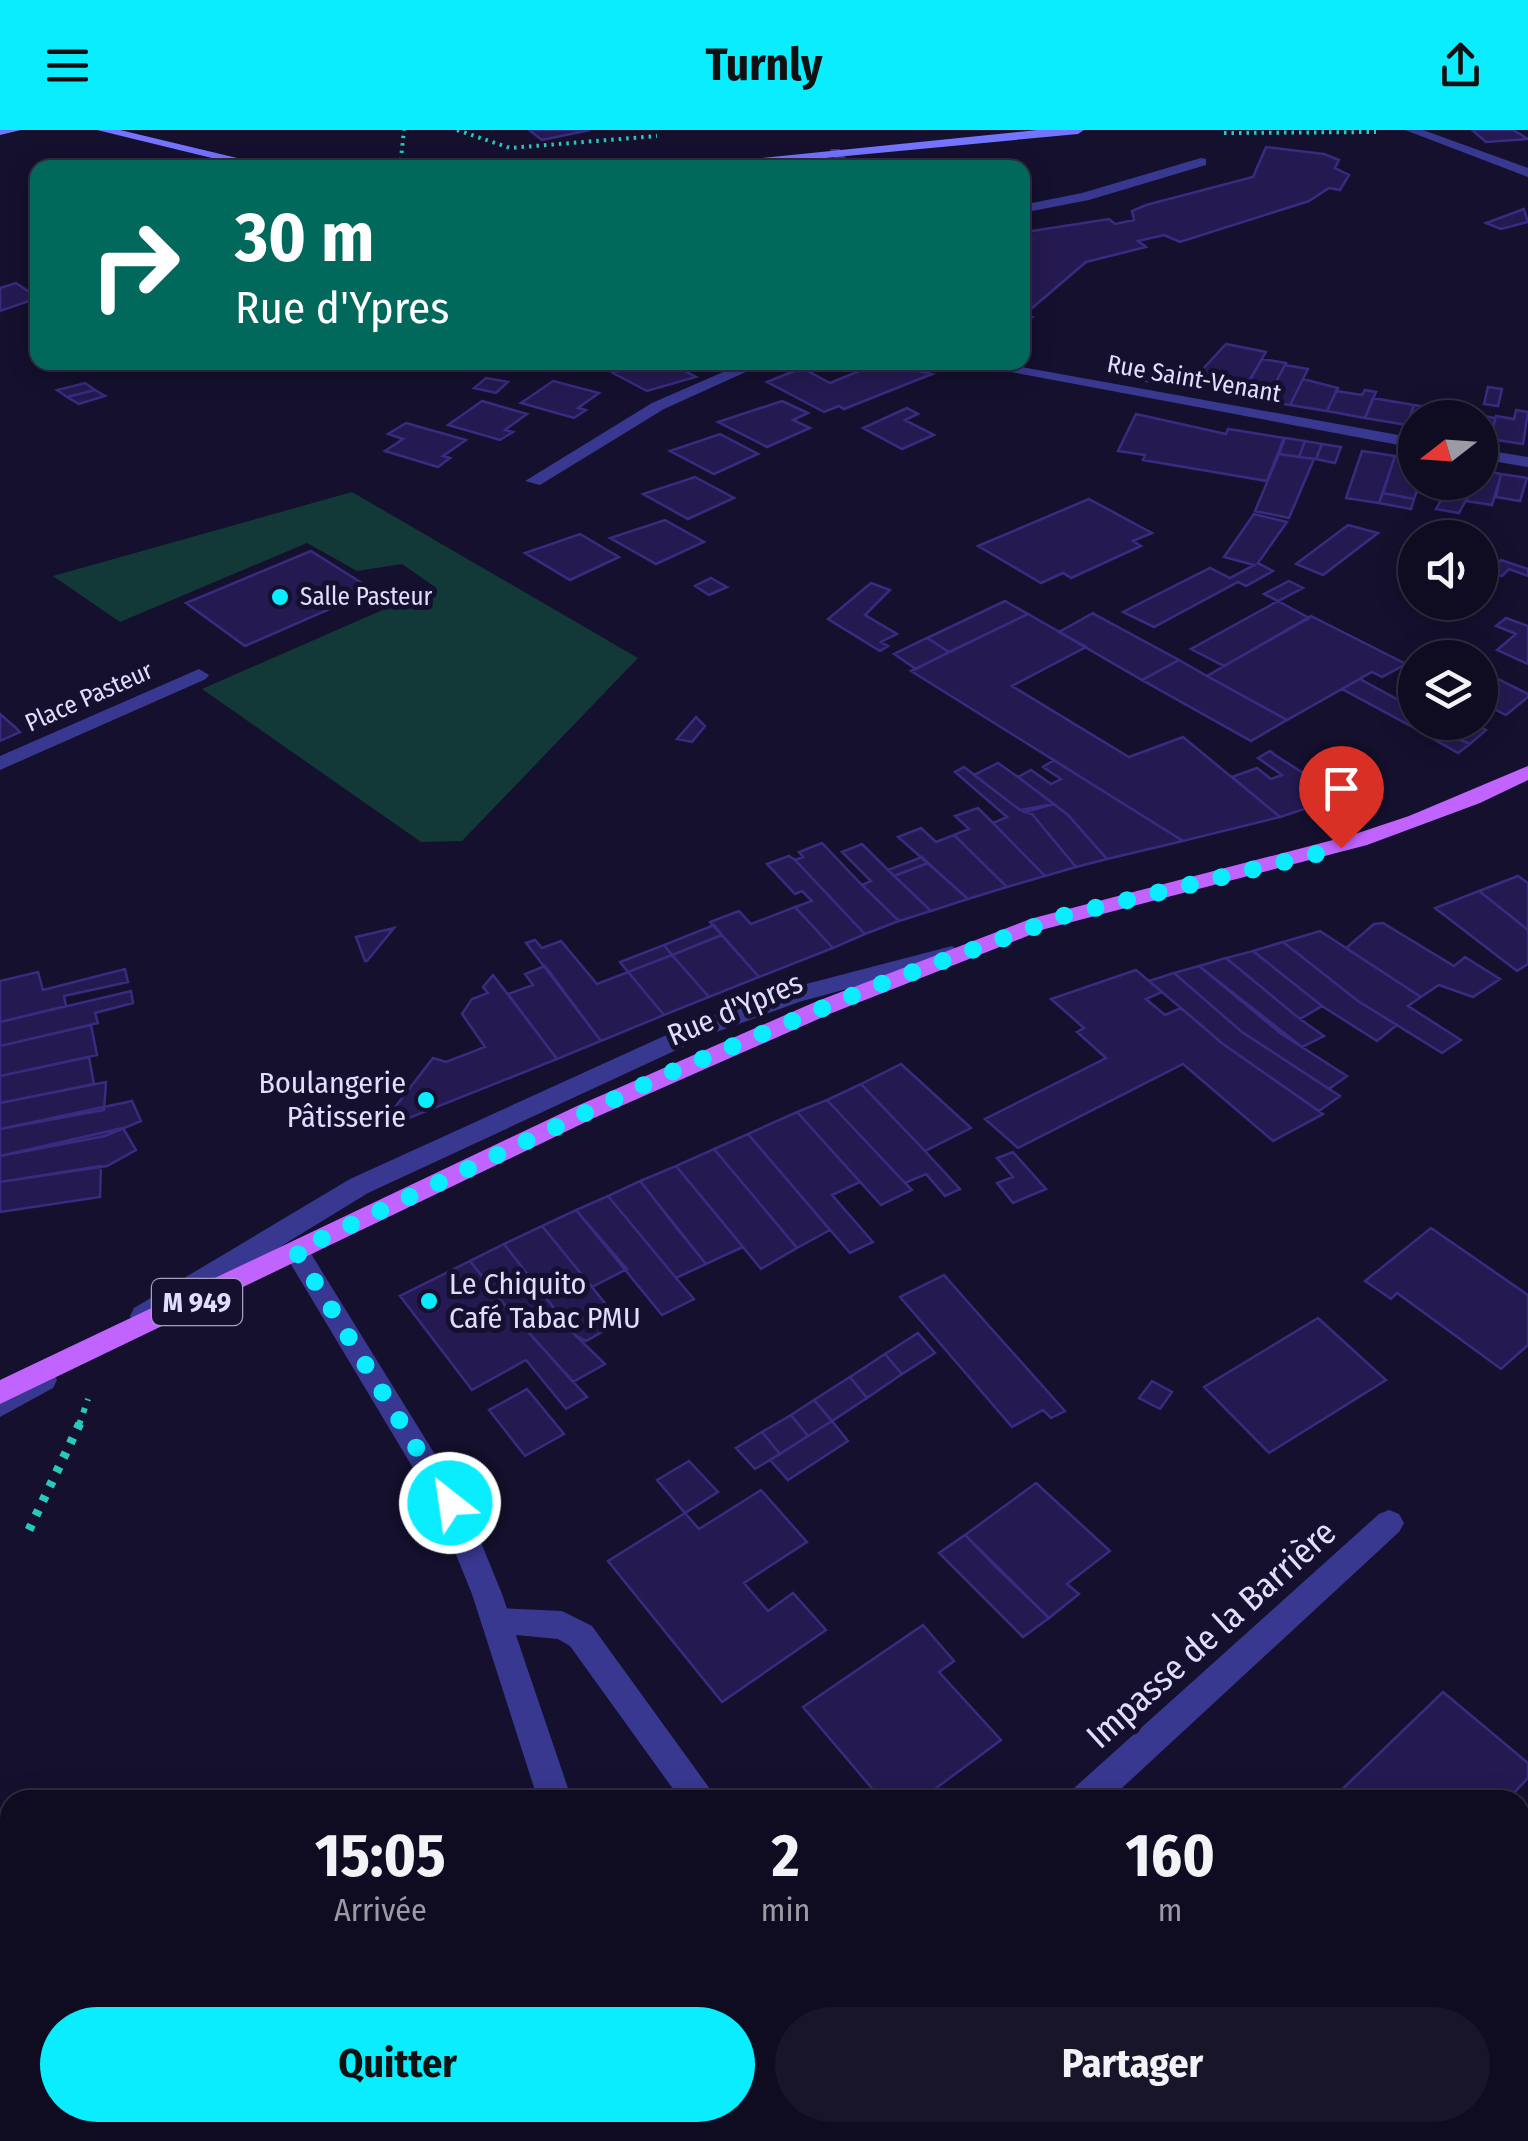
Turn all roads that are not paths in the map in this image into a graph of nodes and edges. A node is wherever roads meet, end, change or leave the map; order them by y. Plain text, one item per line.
1 (15, 130) edge
2 (103, 130) edge
3 (1078, 130) edge
4 (1411, 130) edge
5 (0, 131) edge
6 (835, 152) junction
7 (236, 160) edge
8 (753, 160) edge
9 (840, 160) edge
10 (1201, 162) dead end
11 (1528, 173) edge
12 (1030, 207) edge
13 (742, 370) edge
14 (999, 370) edge
15 (1398, 440) edge
16 (1498, 457) edge
17 (1528, 462) edge
18 (534, 481) dead end
19 (199, 675) dead end
20 (0, 764) edge
21 (1528, 772) edge
22 (987, 944) junction
23 (296, 1251) junction
24 (96, 1348) junction
25 (0, 1392) edge
26 (0, 1406) edge
27 (1389, 1523) dead end
28 (496, 1622) junction
29 (553, 1790) edge
30 (694, 1790) edge
31 (1095, 1790) edge

1 - 5 street
2 - 7 street
3 - 6 street
4 - 11 street
6 - 8 street
6 - 9 street
10 - 12 street
13 - 18 street
14 - 15 street, Rue Saint-Venant
16 - 17 street
19 - 20 street, Place Pasteur
21 - 22 main road, Rue d'Ypres / M 949
22 - 23 main road, Rue d'Ypres / M 949
22 - 24 street
23 - 24 main road, Rue d'Ypres / M 949
23 - 28 street
24 - 25 main road, Rue d'Ypres / M 949
24 - 26 street
27 - 31 street, Impasse de la Barrière
28 - 29 street
28 - 30 street

